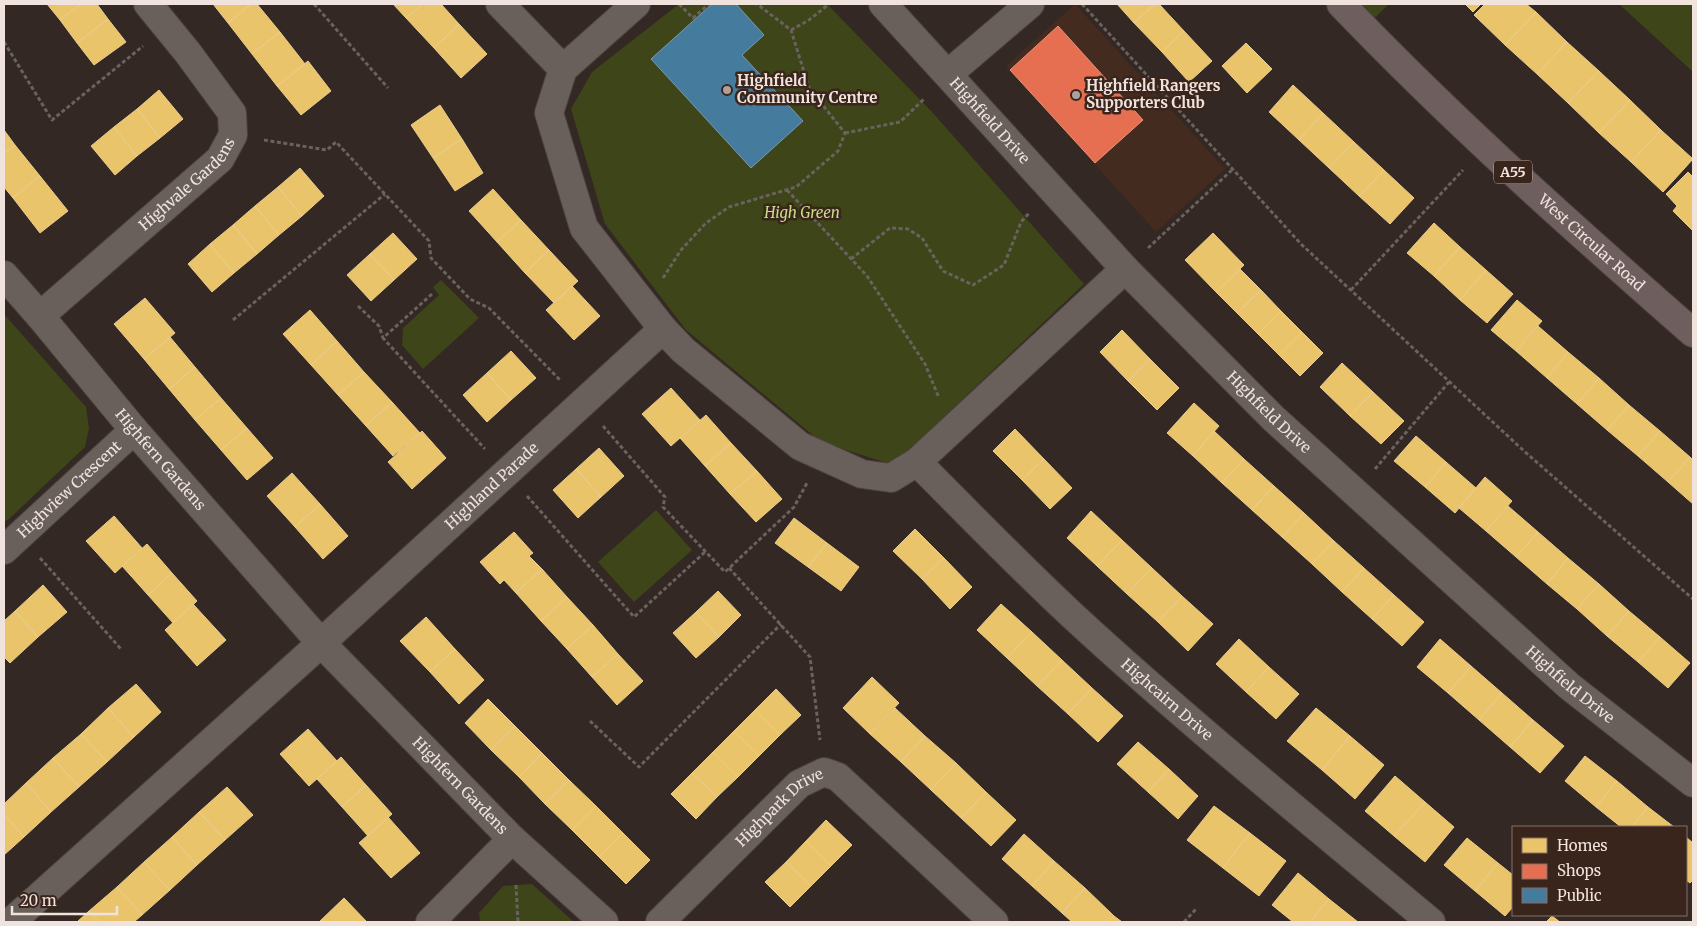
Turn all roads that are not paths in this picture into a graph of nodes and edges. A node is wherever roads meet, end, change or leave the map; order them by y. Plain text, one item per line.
1 (148, 4) edge
2 (500, 4) edge
3 (636, 4) edge
4 (883, 4) edge
5 (1030, 4) edge
6 (1340, 4) edge
7 (562, 70) junction
8 (948, 74) junction
9 (1125, 269) junction
10 (4, 275) edge
11 (40, 316) junction
12 (662, 329) junction
13 (1693, 333) edge
14 (134, 430) junction
15 (918, 462) junction
16 (12, 542) edge
17 (321, 643) junction
18 (1693, 783) edge
19 (512, 839) junction
20 (11, 922) edge
21 (430, 922) edge
22 (604, 922) edge
23 (660, 922) edge
24 (994, 922) edge
25 (1431, 922) edge

1 - 11 street, Highvale Gardens
2 - 7 street
3 - 7 street
4 - 8 street, Highfield Drive
5 - 8 street
6 - 13 highway, West Circular Road / A55
7 - 12 street
8 - 9 street, Highfield Drive
9 - 15 street
9 - 18 street, Highfield Drive
10 - 11 street, Highfern Gardens
11 - 14 street, Highfern Gardens
12 - 15 street
12 - 17 street, Highland Parade
14 - 16 street, Highview Crescent
14 - 17 street, Highfern Gardens
15 - 25 street, Highcairn Drive
17 - 19 street, Highfern Gardens
17 - 20 street
19 - 21 street
19 - 22 street, Highfern Gardens
23 - 24 street, Highpark Drive

